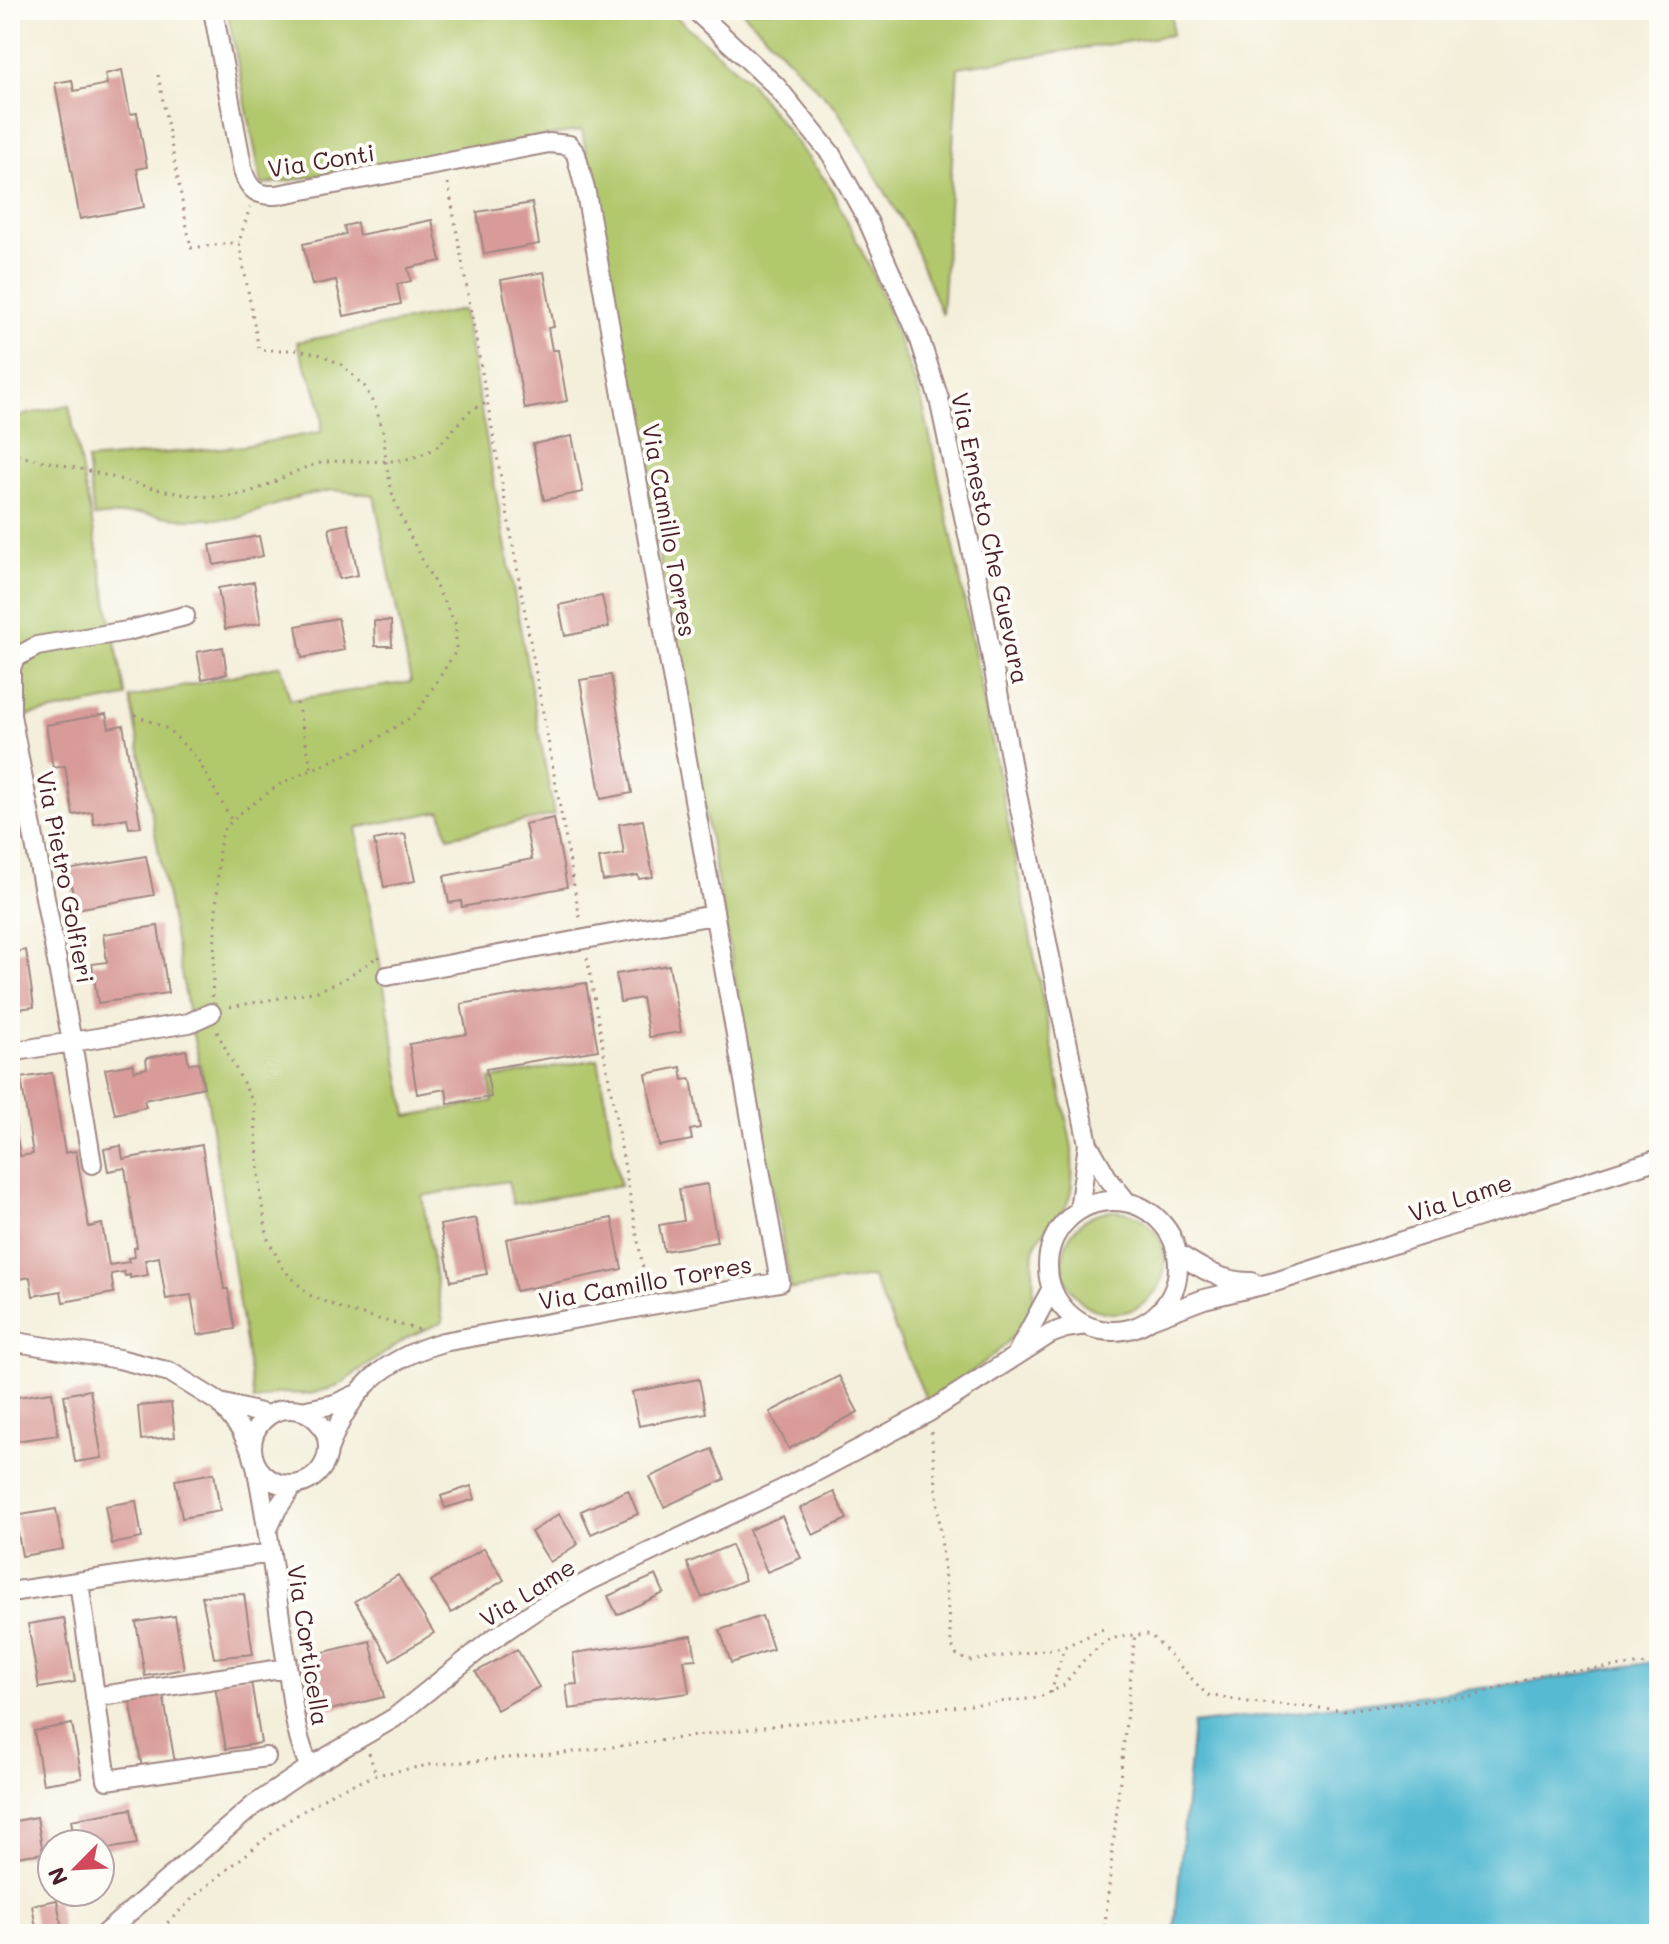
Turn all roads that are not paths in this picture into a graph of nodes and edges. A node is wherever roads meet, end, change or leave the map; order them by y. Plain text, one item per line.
1 (213, 10) edge
2 (695, 10) edge
3 (576, 154) joint
4 (185, 616) dead end
5 (11, 715) edge
6 (713, 915) junction
7 (387, 976) road end
8 (211, 1013) road end
9 (72, 1042) junction
10 (10, 1052) edge
11 (1088, 1144) junction
12 (1659, 1159) edge
13 (92, 1164) dead end
14 (1127, 1202) junction
15 (1079, 1210) junction
16 (1177, 1253) junction
17 (1275, 1282) junction
18 (1052, 1288) junction
19 (1151, 1319) junction
20 (1086, 1325) junction
21 (10, 1341) edge
22 (1016, 1354) junction
23 (355, 1395) junction
24 (220, 1403) junction
25 (302, 1411) junction
26 (268, 1415) junction
27 (328, 1450) junction
28 (253, 1458) junction
29 (293, 1486) junction
30 (268, 1529) junction
31 (271, 1553) junction
32 (79, 1582) junction
33 (10, 1592) edge
34 (287, 1668) junction
35 (95, 1697) junction
36 (266, 1757) dead end
37 (310, 1767) junction
38 (104, 1934) edge

1 - 3 street, Via Conti
2 - 11 street, Via Ernesto Che Guevara
3 - 6 street, Via Camillo Torres
4 - 5 street, Via Pietro Golfieri
5 - 9 street, Via Pietro Golfieri
6 - 7 street
6 - 23 street, Via Camillo Torres
8 - 9 street
9 - 10 street
9 - 13 street, Via Pietro Golfieri
11 - 14 street, Via Ernesto Che Guevara
11 - 15 street, Via Ernesto Che Guevara
12 - 17 street, Via Lame
14 - 15 street
14 - 16 street
15 - 18 street
16 - 17 street, Via Lame
16 - 19 street
17 - 19 street, Via Lame
18 - 20 street
18 - 22 street, Via Lame
19 - 20 street
20 - 22 street, Via Lame
21 - 24 street, Via Corticella
22 - 37 street, Via Lame
23 - 25 street, Via Camillo Torres
23 - 27 street, Via Camillo Torres
24 - 26 street, Via Corticella
24 - 28 street, Via Corticella
25 - 26 street, Via Corticella
25 - 27 street
26 - 28 street
27 - 29 street
28 - 29 street, Via Corticella
28 - 30 street, Via Corticella
29 - 30 street
30 - 31 street, Via Corticella
31 - 32 street
31 - 34 street, Via Corticella
32 - 33 street
32 - 35 street
34 - 35 street
34 - 37 street, Via Corticella
35 - 36 street
37 - 38 street, Via Lame

